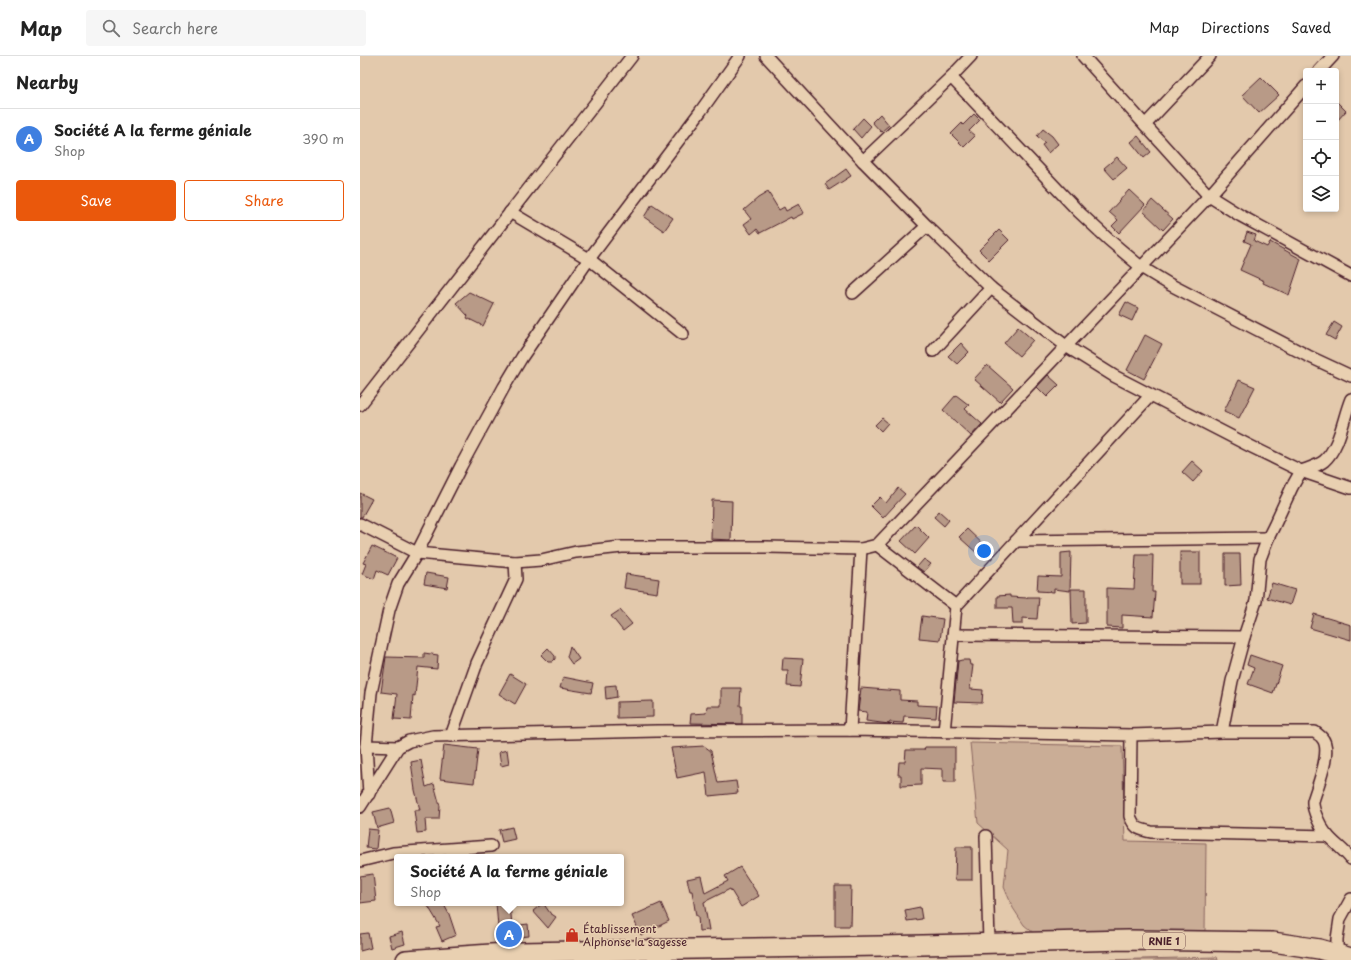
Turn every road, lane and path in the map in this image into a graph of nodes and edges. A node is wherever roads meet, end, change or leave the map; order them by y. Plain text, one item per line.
1 (632, 56) edge
2 (740, 56) edge
3 (766, 56) edge
4 (971, 56) edge
5 (1083, 56) edge
6 (1210, 56) edge
7 (1333, 56) edge
8 (1322, 68) edge
9 (951, 77) junction
10 (1303, 89) edge
11 (1146, 125) junction
12 (863, 161) junction
13 (1209, 196) junction
14 (510, 212) junction
15 (927, 226) junction
16 (589, 259) junction
17 (1141, 267) junction
18 (1351, 276) edge
19 (991, 288) junction
20 (853, 293) dead end
21 (683, 334) dead end
22 (1066, 346) junction
23 (933, 351) dead end
24 (1351, 376) edge
25 (1150, 396) junction
26 (1351, 399) edge
27 (360, 405) edge
28 (1301, 471) junction
29 (1351, 488) edge
30 (360, 524) edge
31 (1268, 538) junction
32 (1016, 540) junction
33 (876, 545) junction
34 (861, 549) junction
35 (418, 553) junction
36 (515, 562) junction
37 (956, 606) junction
38 (953, 635) junction
39 (1244, 638) junction
40 (850, 730) junction
41 (944, 732) junction
42 (1222, 732) junction
43 (1131, 734) junction
44 (451, 736) junction
45 (366, 746) junction
46 (398, 747) junction
47 (369, 794) junction
48 (360, 807) edge
49 (986, 836) dead end
50 (1328, 836) junction
51 (491, 846) dead end
52 (1351, 859) edge
53 (360, 860) edge
54 (1351, 899) edge
55 (989, 943) junction
56 (1344, 956) edge
57 (406, 960) edge

1 - 14 street
2 - 16 street
3 - 12 street
4 - 9 street
5 - 11 street
6 - 11 street
7 - 8 street
9 - 12 street
9 - 17 street
10 - 13 street
11 - 13 street
12 - 15 street
13 - 17 street
13 - 18 street
14 - 16 street
14 - 27 street
15 - 19 street
15 - 20 street
16 - 21 street
16 - 35 street
17 - 22 street
17 - 24 street
19 - 22 street
19 - 23 street
22 - 25 street
22 - 33 street
25 - 28 street
25 - 32 street
26 - 28 street
28 - 29 street
28 - 31 street
30 - 35 street
31 - 32 street
31 - 39 street
32 - 37 street
33 - 34 street
33 - 37 street
34 - 36 street
34 - 40 street
35 - 36 street
35 - 45 street
36 - 44 street
37 - 38 street
38 - 39 street
38 - 41 street
39 - 42 street
40 - 41 street
40 - 44 street
41 - 43 street
42 - 43 street
42 - 50 street
43 - 50 street
44 - 46 street
45 - 46 street
45 - 47 street
46 - 47 street
47 - 48 street
49 - 55 street
50 - 52 street
51 - 53 street
54 - 56 street
55 - 56 highway, RNIE 1
55 - 57 highway, RNIE 1

